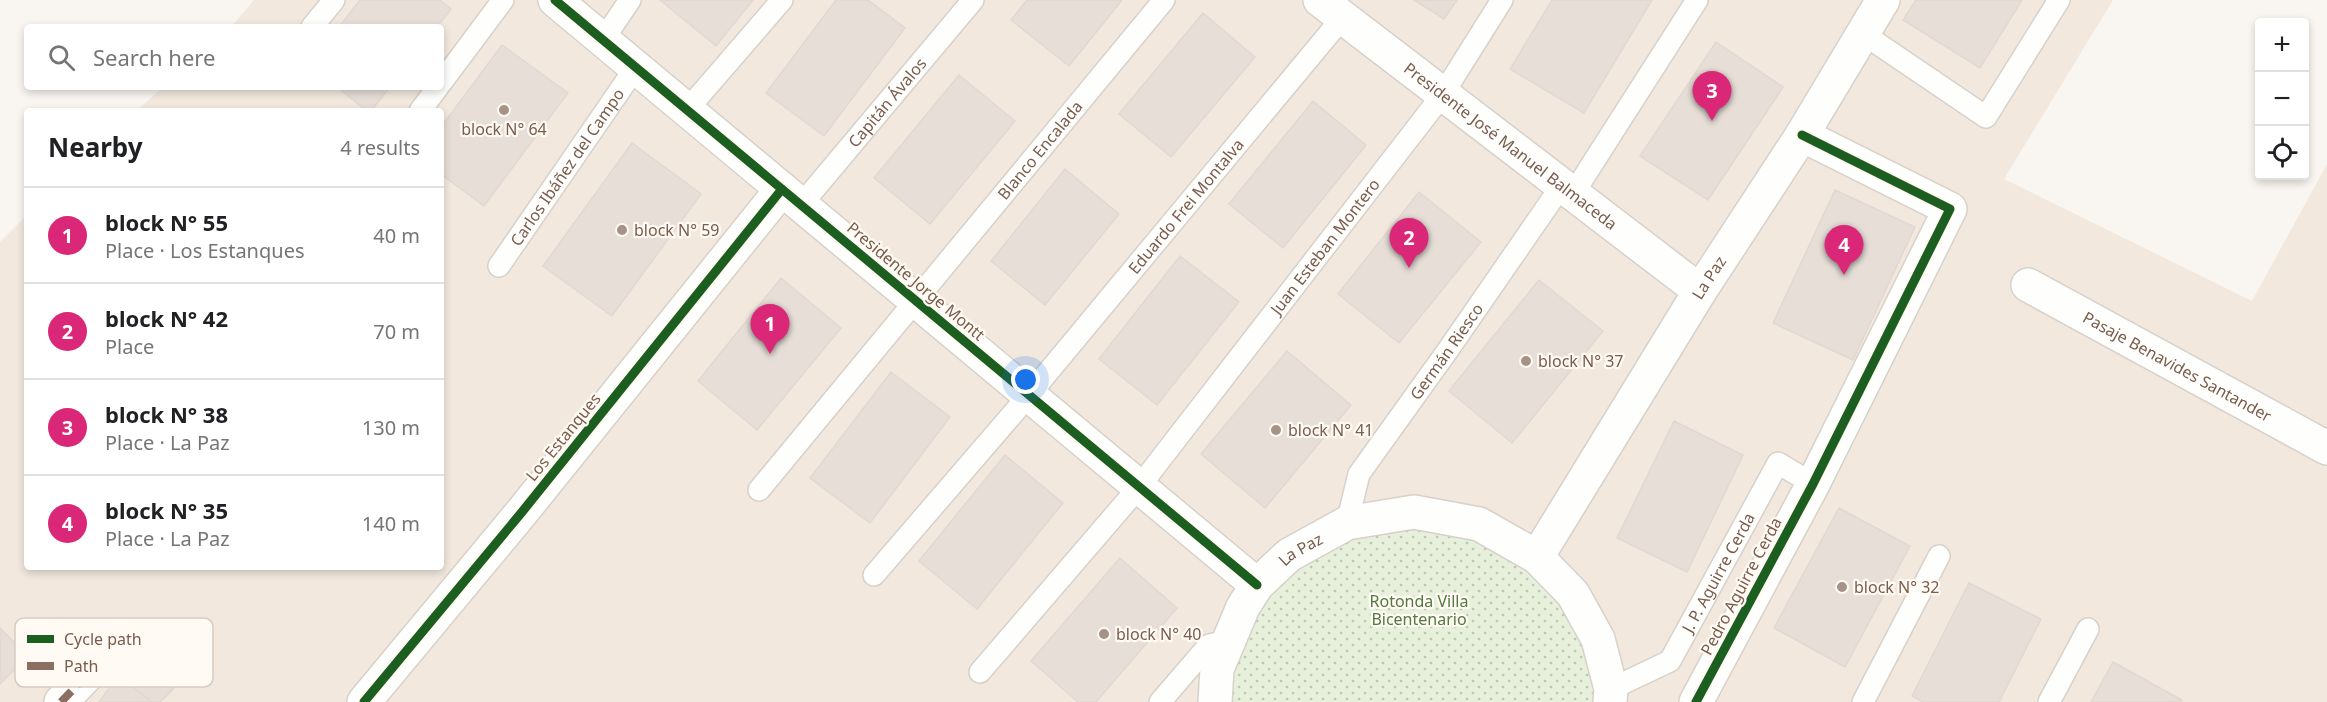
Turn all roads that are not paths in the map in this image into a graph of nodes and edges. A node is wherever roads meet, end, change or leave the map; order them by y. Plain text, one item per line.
1 (334, 0) edge
2 (504, 0) edge
3 (555, 0) edge
4 (630, 0) edge
5 (782, 0) edge
6 (973, 0) edge
7 (1164, 0) edge
8 (1502, 0) edge
9 (1697, 0) edge
10 (1882, 0) edge
11 (2059, 0) edge
12 (1331, 9) edge
13 (314, 24) edge
14 (1862, 33) junction
15 (603, 40) junction
16 (636, 68) junction
17 (444, 79) edge
18 (436, 90) edge
19 (1443, 94) junction
20 (422, 108) edge
21 (687, 110) junction
22 (1802, 135) junction
23 (1567, 190) junction
24 (792, 197) junction
25 (499, 267) dead end
26 (2028, 285) dead end
27 (1700, 291) junction
28 (914, 299) junction
29 (1029, 395) junction
30 (2327, 448) edge
31 (1813, 484) junction
32 (1138, 487) junction
33 (759, 490) dead end
34 (1347, 523) junction
35 (1537, 556) junction
36 (1939, 556) dead end
37 (874, 575) dead end
38 (1257, 585) junction
39 (2088, 629) dead end
40 (1229, 641) junction
41 (980, 672) dead end
42 (76, 687) edge
43 (1611, 695) edge
44 (62, 702) edge
45 (364, 702) edge
46 (1160, 702) edge
47 (1215, 702) edge
48 (1696, 702) edge
49 (1863, 702) edge
50 (2049, 702) edge

1 - 13 lane
2 - 17 lane
3 - 15 street, Presidente Jorge Montt
4 - 15 lane
5 - 21 lane
6 - 24 lane, Capitán Ávalos
7 - 28 lane, Blanco Encalada
8 - 19 lane, Juan Esteban Montero
9 - 23 lane, Germán Riesco
10 - 14 street, La Paz
11 - 14 lane
12 - 19 street, Presidente José Manuel Balmaceda
12 - 29 lane, Eduardo Frei Montalva
14 - 22 street, La Paz
15 - 16 street, Presidente Jorge Montt
16 - 21 street, Presidente Jorge Montt
16 - 25 lane, Carlos Ibáñez del Campo
18 - 20 lane
19 - 23 street, Presidente José Manuel Balmaceda
19 - 32 lane, Juan Esteban Montero
21 - 24 street, Presidente Jorge Montt
22 - 27 street, La Paz
22 - 31 street, Pedro Aguirre Cerda
23 - 27 street, Presidente José Manuel Balmaceda
23 - 34 lane, Germán Riesco
24 - 28 street, Presidente Jorge Montt
24 - 45 street, Los Estanques
26 - 30 street, Pasaje Benavides Santander
27 - 35 street, La Paz
28 - 29 street, Presidente Jorge Montt
28 - 33 lane, Blanco Encalada
29 - 32 street, Presidente Jorge Montt
29 - 37 lane, Eduardo Frei Montalva
31 - 43 lane, J. P. Aguirre Cerda
31 - 48 street, Pedro Aguirre Cerda
32 - 38 street, Presidente Jorge Montt
32 - 41 lane, Juan Esteban Montero
34 - 35 street, La Paz
34 - 38 street, La Paz
35 - 43 street, La Paz
36 - 49 lane
38 - 40 street, La Paz
39 - 50 lane
40 - 46 lane
40 - 47 street, La Paz
42 - 44 street

